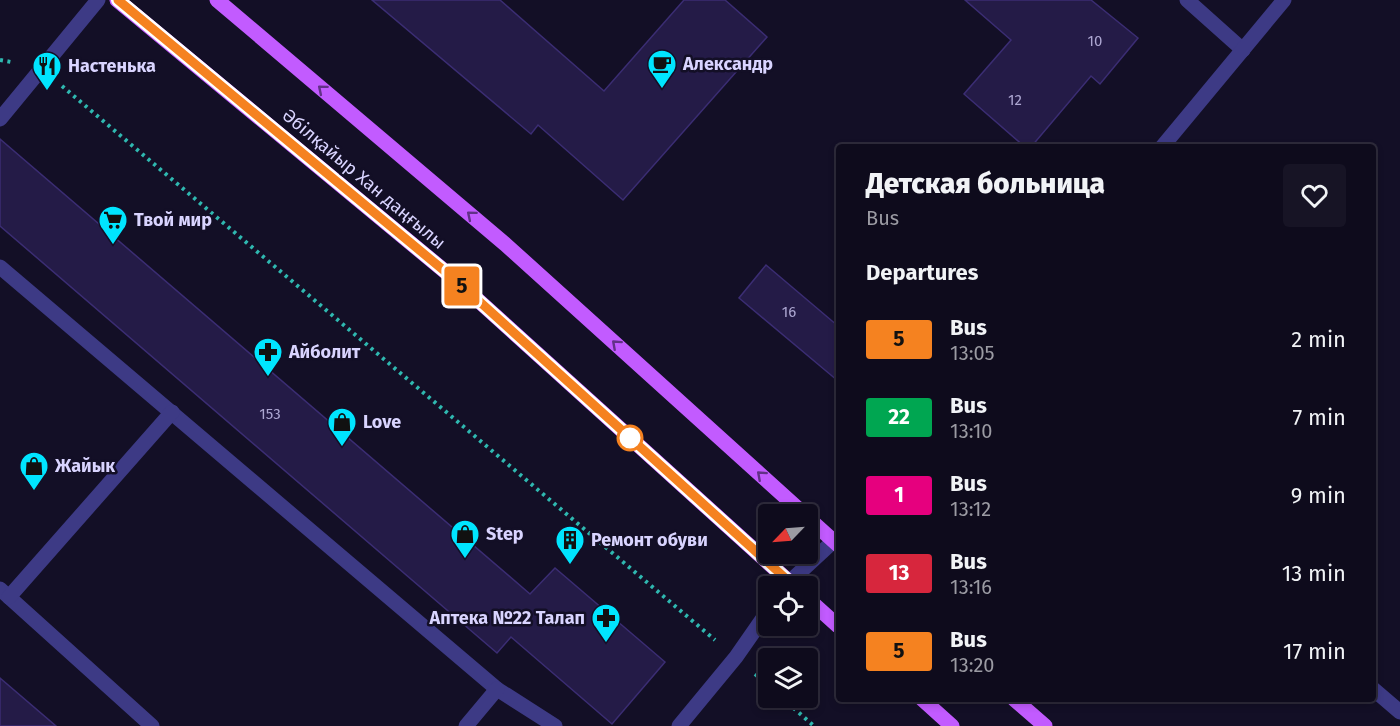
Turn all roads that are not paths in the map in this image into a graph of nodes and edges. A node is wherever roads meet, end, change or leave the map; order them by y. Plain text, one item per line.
1 (98, 0) edge
2 (117, 0) edge
3 (217, 0) edge
4 (1187, 0) edge
5 (1284, 0) edge
6 (1243, 50) junction
7 (0, 119) edge
8 (1165, 144) edge
9 (0, 267) edge
10 (172, 412) junction
11 (793, 504) edge
12 (818, 526) edge
13 (836, 540) edge
14 (836, 542) edge
15 (779, 576) edge
16 (799, 576) edge
17 (5, 593) edge
18 (818, 608) edge
19 (836, 624) edge
20 (758, 625) edge
21 (497, 689) junction
22 (1376, 691) edge
23 (925, 702) edge
24 (1017, 702) edge
25 (1400, 712) edge
26 (152, 726) edge
27 (465, 726) edge
28 (555, 726) edge
29 (679, 726) edge
30 (952, 726) edge
31 (1045, 726) edge

1 - 7 street
2 - 15 main road, Әбілқайыр Хан даңғылы
11 -> 3 main road
4 - 6 street
5 - 6 street
6 - 8 street
9 - 10 street
10 - 17 street
10 - 21 street
12 - 13 main road
14 - 16 street
17 - 26 street
18 - 19 main road
20 - 29 street
21 - 27 street
21 - 28 street
22 - 25 street
23 - 30 main road
24 - 31 main road

